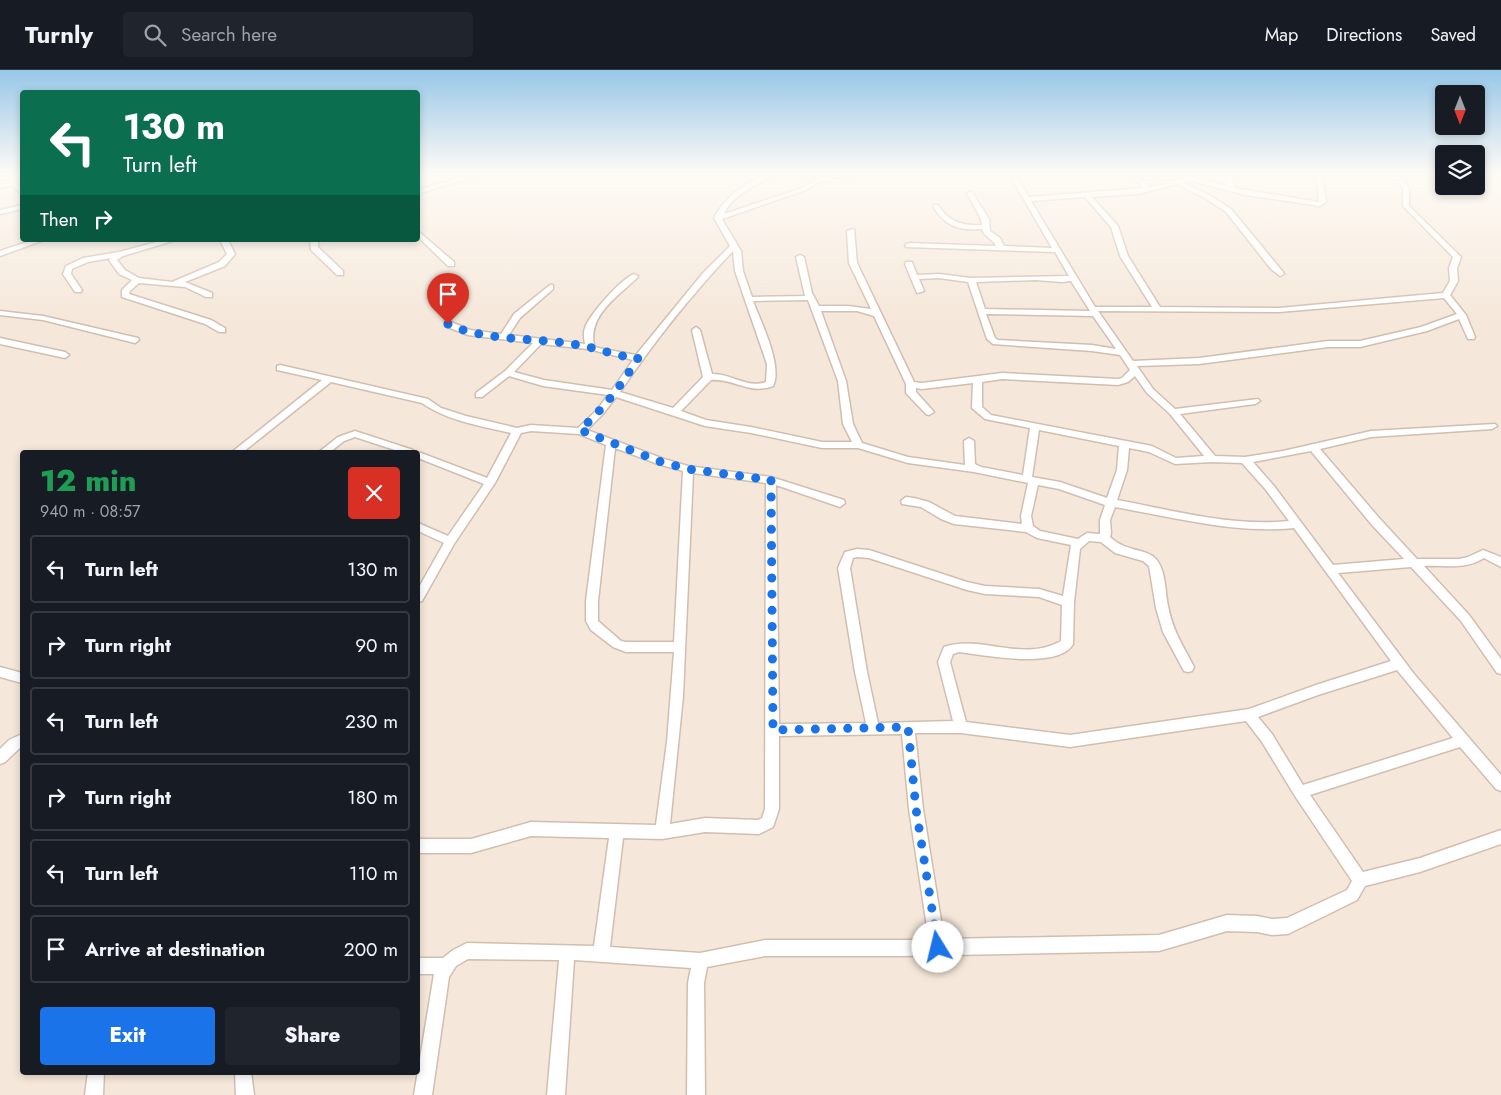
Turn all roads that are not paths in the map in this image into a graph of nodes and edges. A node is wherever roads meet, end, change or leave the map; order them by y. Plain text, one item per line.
1 (720, 222) edge
2 (949, 222) edge
3 (985, 222) edge
4 (1040, 222) edge
5 (1110, 222) edge
6 (1237, 222) edge
7 (1422, 222) edge
8 (984, 227) junction
9 (851, 231) dead end
10 (420, 235) edge
11 (34, 242) edge
12 (165, 242) edge
13 (225, 242) edge
14 (314, 242) edge
15 (734, 246) junction
16 (909, 246) dead end
17 (1000, 246) junction
18 (1056, 250) junction
19 (0, 254) edge
20 (120, 254) junction
21 (800, 258) dead end
22 (451, 264) dead end
23 (909, 264) dead end
24 (340, 273) dead end
25 (1280, 274) dead end
26 (634, 276) dead end
27 (916, 277) junction
28 (1072, 278) junction
29 (137, 280) junction
30 (971, 280) junction
31 (172, 284) junction
32 (550, 287) dead end
33 (78, 290) dead end
34 (920, 291) dead end
35 (209, 295) dead end
36 (1446, 295) junction
37 (810, 298) junction
38 (749, 299) junction
39 (816, 309) junction
40 (1158, 310) junction
41 (983, 311) junction
42 (1094, 312) junction
43 (0, 313) edge
44 (1462, 314) junction
45 (879, 315) junction
46 (448, 324) dead end
47 (222, 330) dead end
48 (696, 330) dead end
49 (504, 336) junction
50 (1471, 338) dead end
51 (135, 340) dead end
52 (0, 341) edge
53 (539, 341) junction
54 (590, 348) junction
55 (1123, 353) junction
56 (65, 355) dead end
57 (638, 358) junction
58 (1133, 367) junction
59 (280, 368) dead end
60 (508, 373) junction
61 (708, 376) junction
62 (329, 379) junction
63 (978, 380) junction
64 (911, 384) junction
65 (614, 393) junction
66 (479, 395) dead end
67 (1255, 401) dead end
68 (675, 412) junction
69 (929, 412) dead end
70 (1173, 412) junction
71 (1492, 426) dead end
72 (1035, 428) junction
73 (580, 430) junction
74 (517, 431) junction
75 (969, 441) dead end
76 (611, 444) junction
77 (858, 445) junction
78 (1124, 445) junction
79 (1313, 448) junction
80 (240, 450) edge
81 (327, 450) edge
82 (404, 450) edge
83 (420, 456) edge
84 (1212, 459) junction
85 (1244, 460) junction
86 (688, 469) junction
87 (972, 469) junction
88 (771, 480) junction
89 (1030, 480) junction
90 (490, 484) junction
91 (906, 501) dead end
92 (840, 503) dead end
93 (1112, 503) junction
94 (1296, 524) junction
95 (420, 528) edge
96 (1028, 528) junction
97 (1104, 538) junction
98 (450, 540) junction
99 (1078, 543) junction
100 (1414, 563) junction
101 (1501, 563) edge
102 (1329, 569) junction
103 (420, 594) edge
104 (1068, 602) junction
105 (679, 647) junction
106 (1399, 664) junction
107 (1188, 668) dead end
108 (1501, 669) edge
109 (0, 672) edge
110 (20, 677) edge
111 (1249, 715) junction
112 (873, 727) junction
113 (908, 727) junction
114 (962, 727) junction
115 (773, 730) junction
116 (1463, 740) junction
117 (20, 741) edge
118 (0, 758) edge
119 (1501, 784) edge
120 (1300, 792) junction
121 (617, 831) junction
122 (662, 832) junction
123 (1501, 837) edge
124 (420, 846) edge
125 (1360, 880) junction
126 (938, 947) junction
127 (567, 952) junction
128 (600, 954) junction
129 (700, 961) junction
130 (420, 966) edge
131 (445, 966) junction
132 (96, 1075) edge
133 (243, 1075) edge
134 (94, 1095) edge
135 (245, 1095) edge
136 (423, 1095) edge
137 (556, 1095) edge
138 (696, 1095) edge

1 - 15 street
2 - 8 street
3 - 8 street
4 - 18 street
5 - 40 street
6 - 25 street
7 - 36 street
8 - 17 street
9 - 45 street
10 - 22 street
11 - 19 street
12 - 20 street
13 - 31 street
14 - 24 street
15 - 38 street
15 - 57 street
16 - 17 street
17 - 18 street
18 - 28 street
20 - 29 street
20 - 33 street
21 - 37 street
23 - 27 street
26 - 54 street
27 - 30 street
27 - 34 street
28 - 30 street
28 - 42 street
29 - 31 street
29 - 47 street
30 - 41 street
31 - 35 street
32 - 49 street
36 - 40 street
36 - 44 street
37 - 38 street
37 - 39 street
38 - 61 street
39 - 45 street
39 - 77 street
40 - 42 street
41 - 42 street
41 - 55 street
42 - 55 street
43 - 51 street
44 - 50 street
44 - 58 street
45 - 64 street
46 - 49 street
48 - 61 street
49 - 53 street
52 - 56 street
53 - 54 street
53 - 60 street
54 - 57 street
55 - 58 street
57 - 65 street
58 - 63 street
58 - 70 street
59 - 62 street
60 - 65 street
60 - 66 street
61 - 68 street
62 - 74 street
62 - 80 street
63 - 64 street
63 - 72 street
64 - 69 street
65 - 68 street
65 - 73 street
67 - 70 street
68 - 77 street
70 - 84 street
71 - 79 street
72 - 78 street
72 - 89 street
73 - 74 street
73 - 76 street
74 - 90 street
75 - 87 street
76 - 86 street
76 - 105 street
77 - 87 street
78 - 84 street
78 - 93 street
79 - 85 street
79 - 100 street
81 - 82 street
83 - 90 street
84 - 85 street
85 - 94 street
86 - 88 street
86 - 105 street
87 - 89 street
88 - 92 street
88 - 115 street
89 - 93 street
89 - 96 street
90 - 98 street
91 - 96 street
93 - 94 street
93 - 97 street
94 - 102 street
95 - 98 street
96 - 99 street
97 - 99 street
97 - 107 street
98 - 103 street
99 - 104 street
100 - 101 street
100 - 102 street
100 - 108 street
102 - 106 street
104 - 112 street
104 - 114 street
105 - 122 street
106 - 111 street
106 - 116 street
109 - 110 street
111 - 114 street
111 - 120 street
112 - 113 street
112 - 115 street
113 - 114 street
113 - 126 street
115 - 122 street
116 - 119 street
116 - 120 street
117 - 118 street
120 - 125 street
121 - 122 street
121 - 124 street
121 - 128 street
123 - 125 street
125 - 126 street
126 - 129 street
127 - 128 street
127 - 131 street
127 - 137 street
128 - 129 street
129 - 138 street
130 - 131 street
131 - 136 street
132 - 134 street
133 - 135 street

